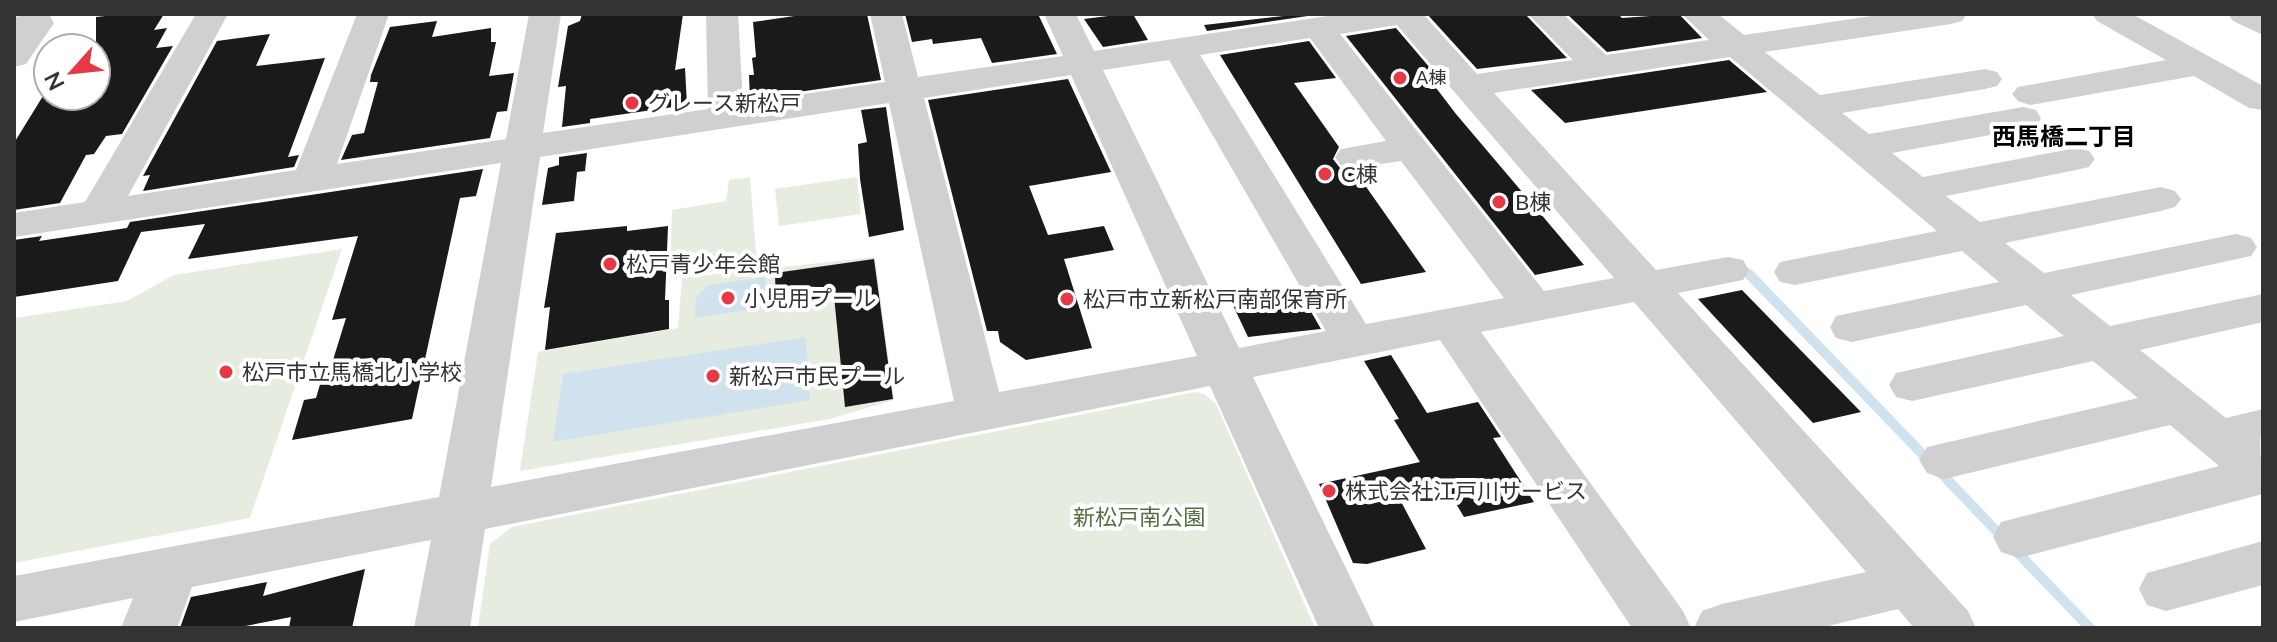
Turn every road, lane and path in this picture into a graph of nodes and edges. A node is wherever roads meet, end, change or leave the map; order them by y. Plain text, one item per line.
1 (212, 14) edge
2 (373, 14) edge
3 (545, 14) edge
4 (722, 14) edge
5 (886, 14) edge
6 (1060, 14) edge
7 (1405, 14) edge
8 (1544, 14) edge
9 (1698, 14) edge
10 (1951, 14) edge
11 (2108, 14) edge
12 (2244, 14) edge
13 (33, 21) edge
14 (1249, 25) edge
15 (2263, 25) edge
16 (1318, 27) junction
17 (1738, 46) junction
18 (1179, 49) junction
19 (14, 57) edge
20 (1083, 63) junction
21 (2197, 65) junction
22 (1598, 66) junction
23 (1985, 79) dead end
24 (1468, 86) junction
25 (904, 90) junction
26 (2262, 100) edge
27 (1813, 107) junction
28 (726, 117) junction
29 (1862, 147) junction
30 (523, 148) junction
31 (1411, 148) junction
32 (1354, 157) dead end
33 (2076, 159) dead end
34 (312, 180) junction
35 (1915, 190) junction
36 (2161, 199) dead end
37 (98, 213) junction
38 (14, 225) edge
39 (1971, 236) junction
40 (2236, 247) dead end
41 (1728, 270) dead end
42 (1795, 272) dead end
43 (1645, 286) junction
44 (2034, 288) junction
45 (1527, 298) dead end
46 (2263, 308) edge
47 (1451, 323) junction
48 (1852, 327) dead end
49 (1355, 342) junction
50 (2101, 343) junction
51 (1225, 366) junction
52 (1912, 385) dead end
53 (2179, 406) junction
54 (981, 414) junction
55 (2263, 427) edge
56 (2218, 438) junction
57 (1944, 460) dead end
58 (2262, 475) edge
59 (462, 512) junction
60 (2019, 537) dead end
61 (2263, 563) edge
62 (172, 569) junction
63 (1909, 584) junction
64 (2166, 589) dead end
65 (14, 599) edge
66 (149, 628) edge
67 (442, 628) edge
68 (1347, 628) edge
69 (1663, 628) edge
70 (1722, 628) edge
71 (1948, 628) edge

1 - 37 street
2 - 34 street
3 - 30 street
4 - 28 street
5 - 25 street
6 - 20 street
7 - 16 street
7 - 24 street
8 - 22 street
9 - 17 street
10 - 17 street
11 - 21 street
12 - 15 street
13 - 19 street
14 - 16 street
14 - 18 street
16 - 31 street
17 - 22 street
17 - 27 street
18 - 20 street
18 - 49 street
20 - 25 street
20 - 51 street
21 - 26 street
21 - 29 street
22 - 24 street
23 - 27 street
24 - 43 street
25 - 28 street
25 - 54 street
27 - 29 street
28 - 30 street
29 - 35 street
30 - 34 street
30 - 59 street
31 - 32 street
31 - 45 street
33 - 35 street
34 - 37 street
35 - 39 street
36 - 39 street
37 - 38 street
39 - 42 street
39 - 44 street
40 - 44 street
41 - 43 street
43 - 47 street
43 - 63 street
44 - 48 street
44 - 50 street
46 - 50 street
47 - 49 street
47 - 69 street
49 - 51 street
50 - 52 street
50 - 53 street
51 - 54 street
51 - 68 street
53 - 56 street
53 - 57 street
54 - 59 street
55 - 56 street
56 - 58 street
58 - 60 street
59 - 62 street
59 - 67 street
61 - 64 street
62 - 65 street
62 - 66 street
63 - 70 street
63 - 71 street

